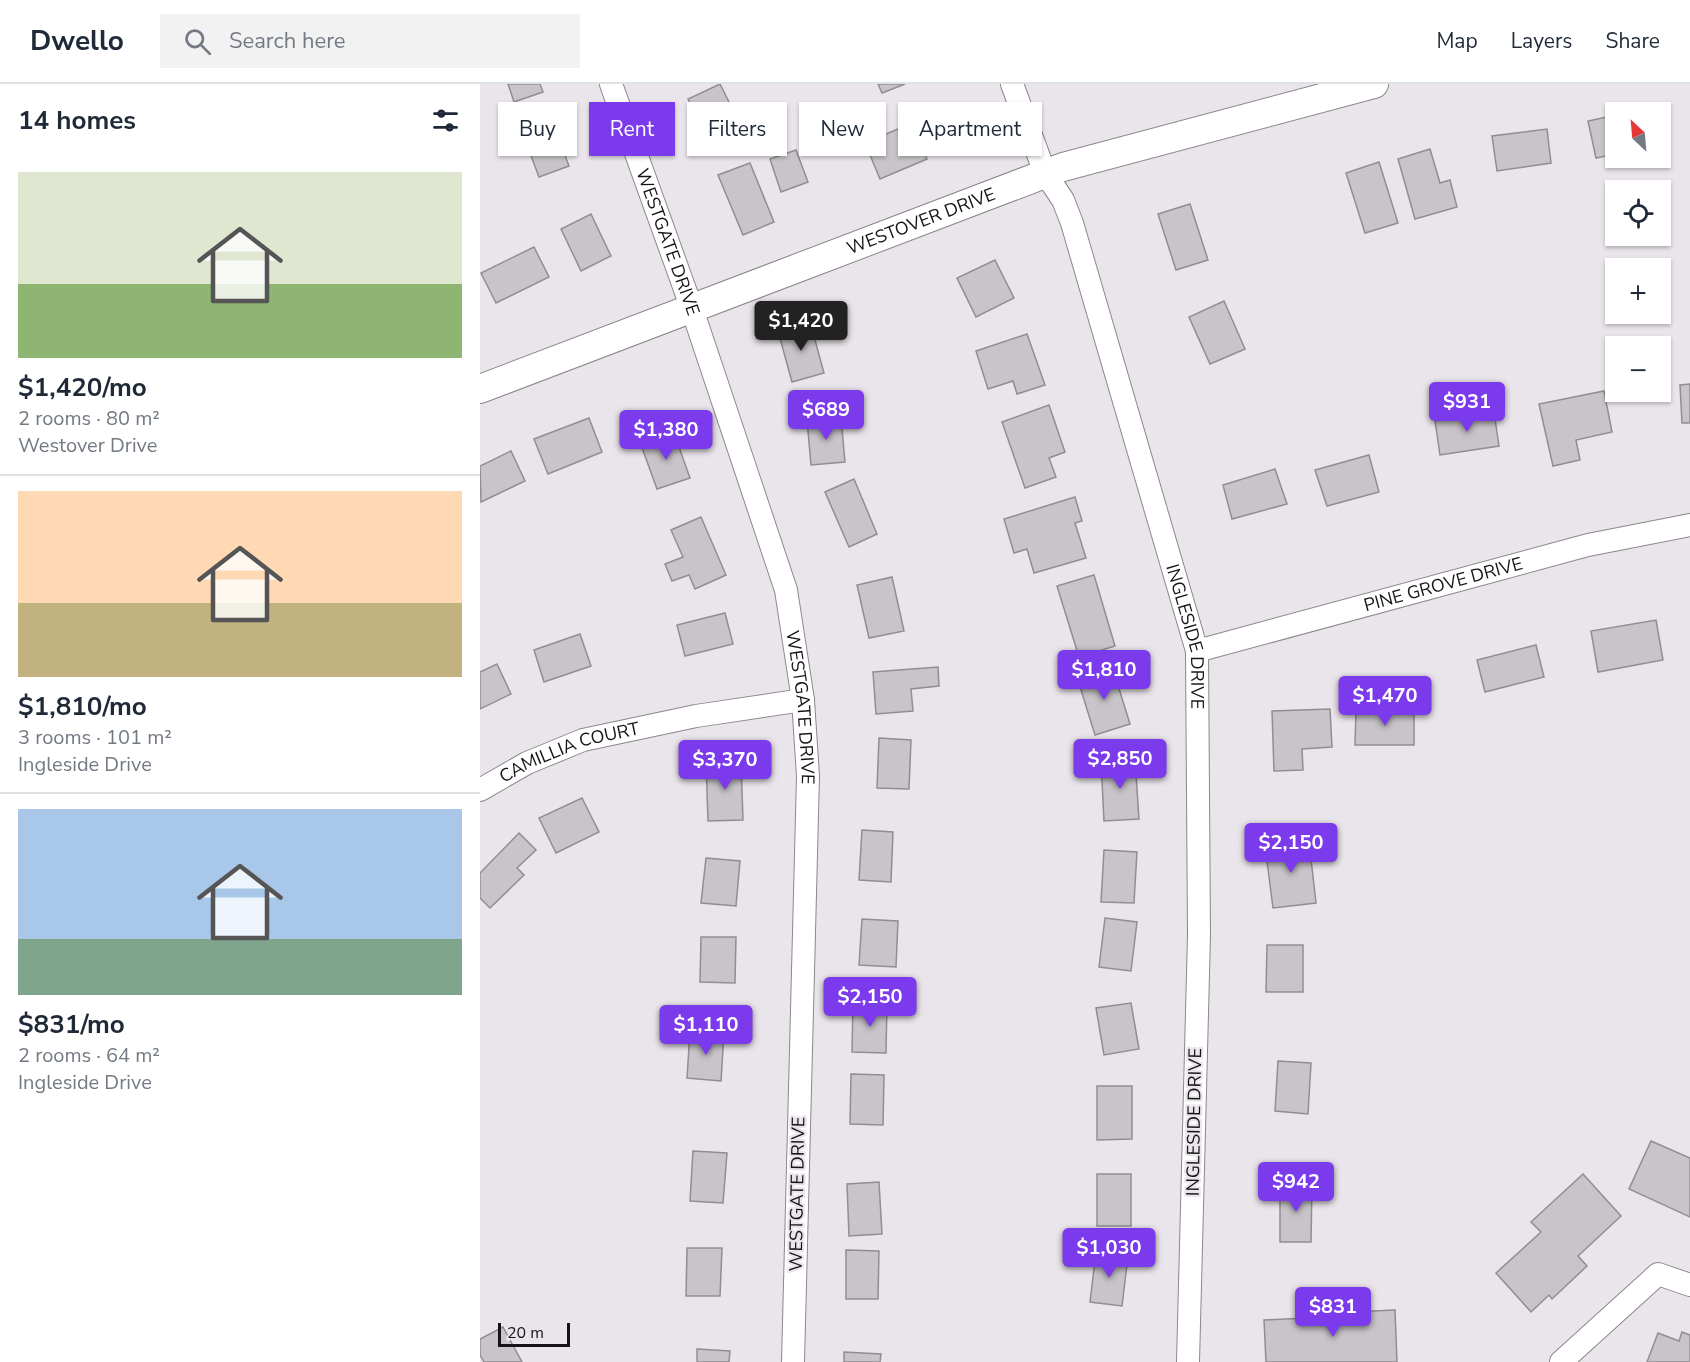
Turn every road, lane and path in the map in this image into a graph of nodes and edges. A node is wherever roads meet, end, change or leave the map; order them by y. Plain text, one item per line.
1 (612, 84) edge
2 (1012, 84) edge
3 (1374, 84) edge
4 (1045, 173) junction
5 (692, 309) junction
6 (480, 389) edge
7 (1690, 525) edge
8 (1197, 651) junction
9 (803, 700) junction
10 (480, 790) edge
11 (1690, 1285) edge
12 (793, 1362) edge
13 (1188, 1362) edge
14 (1561, 1362) edge

1 - 5 street, WESTGATE DRIVE
2 - 4 street, INGLESIDE DRIVE
3 - 4 street, WESTOVER DRIVE
4 - 5 street, WESTOVER DRIVE
4 - 8 street, INGLESIDE DRIVE
5 - 6 street, WESTOVER DRIVE
5 - 9 street, WESTGATE DRIVE
7 - 8 street, PINE GROVE DRIVE
8 - 13 street, INGLESIDE DRIVE
9 - 10 street, CAMILLIA COURT
9 - 12 street, WESTGATE DRIVE
11 - 14 street

